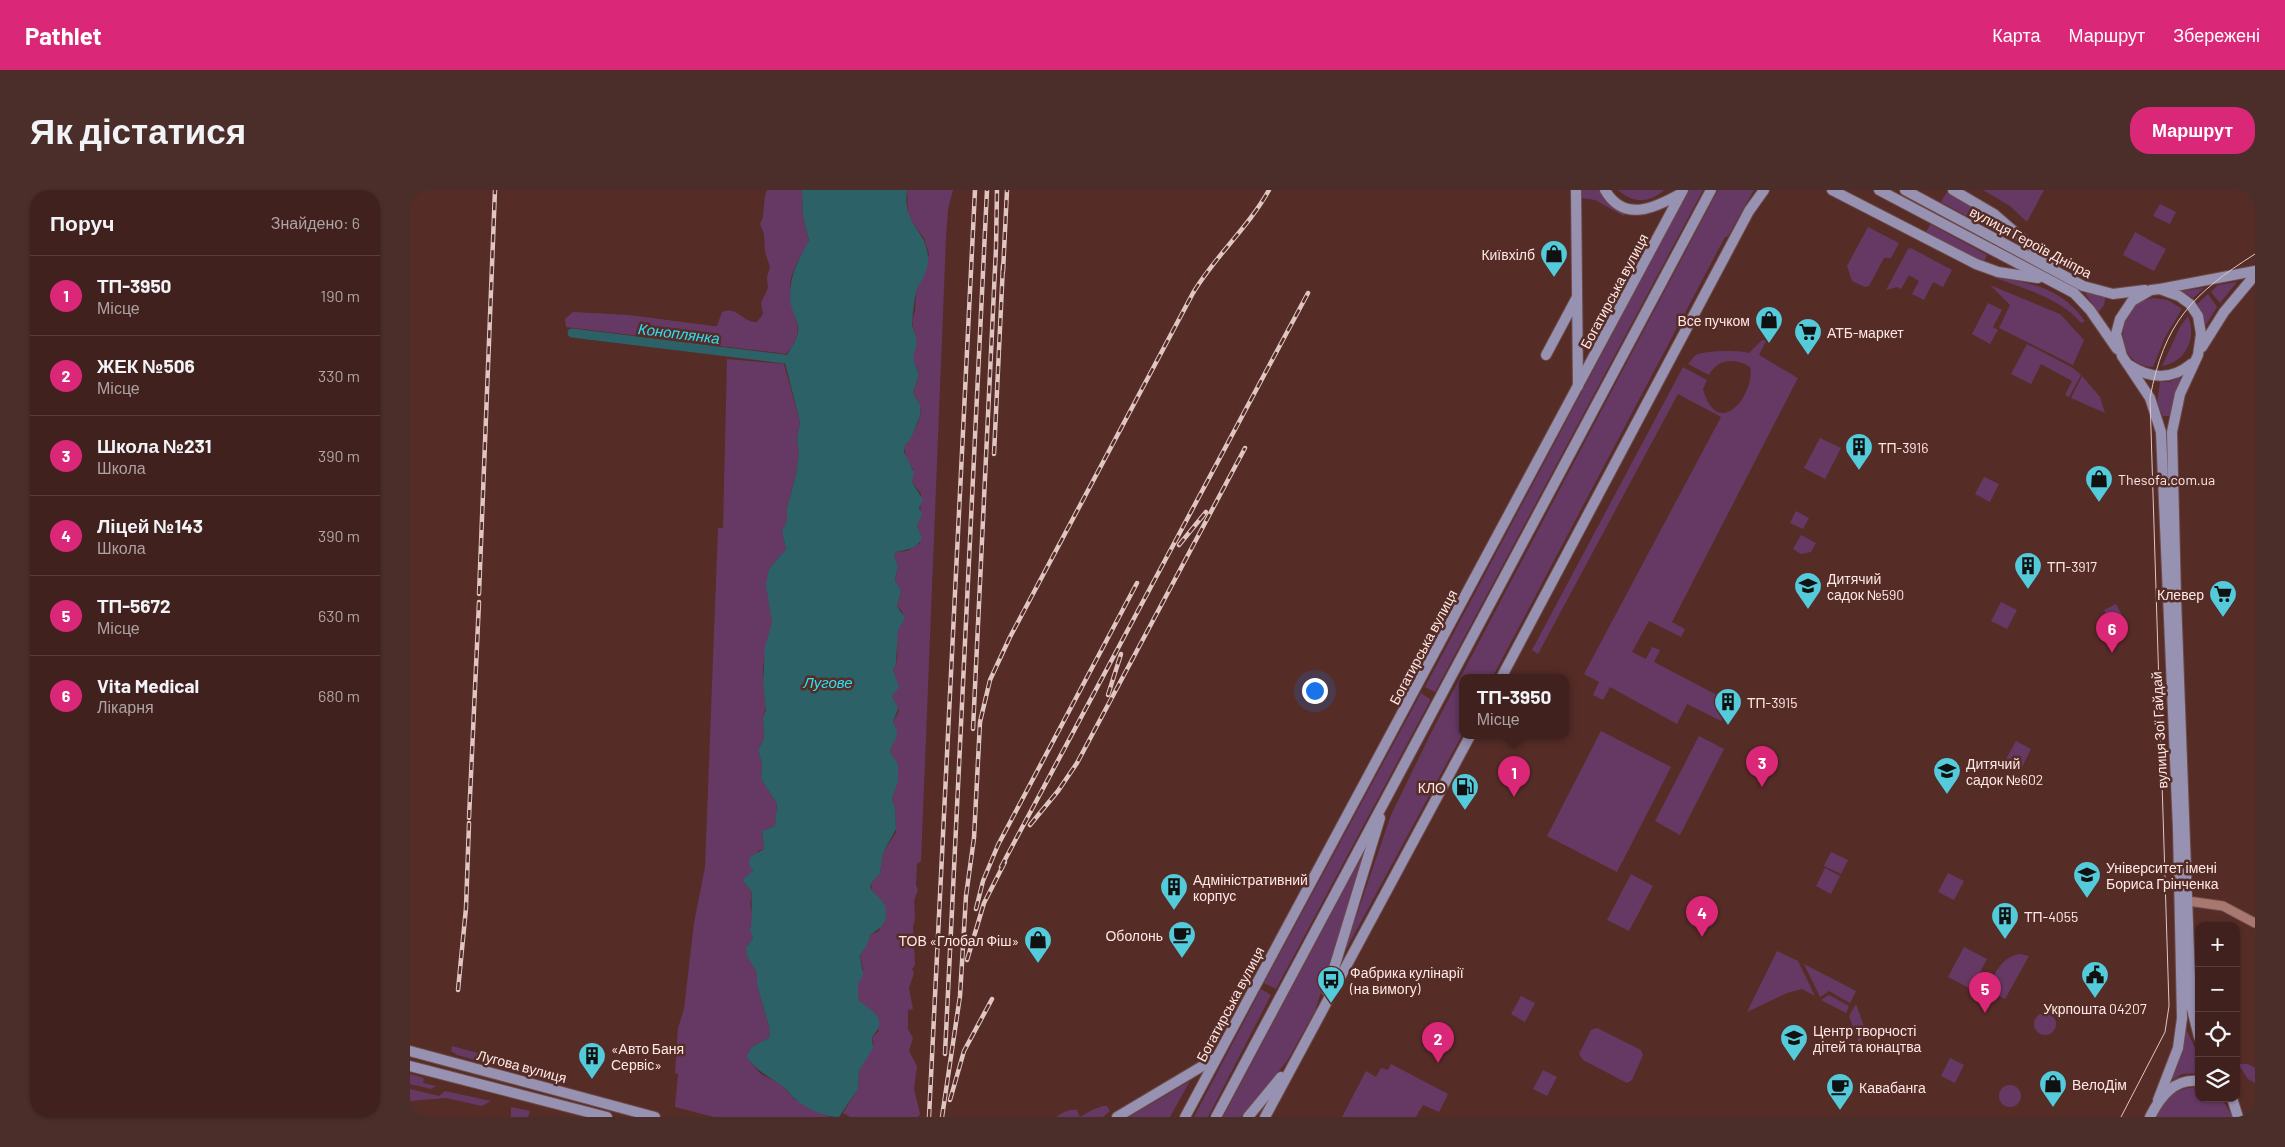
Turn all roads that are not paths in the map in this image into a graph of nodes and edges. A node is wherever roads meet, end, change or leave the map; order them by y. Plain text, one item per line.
1 (1576, 190) edge
2 (1605, 190) edge
3 (1711, 190) edge
4 (1764, 190) edge
5 (1832, 190) edge
6 (1879, 190) edge
7 (1905, 190) edge
8 (1953, 190) edge
9 (1682, 192) edge
10 (2255, 273) edge
11 (2064, 276) junction
12 (2050, 280) junction
13 (2155, 289) junction
14 (1578, 297) junction
15 (1546, 355) dead end
16 (2196, 358) junction
17 (2124, 359) junction
18 (1578, 389) junction
19 (1503, 674) edge
20 (1468, 739) edge
21 (1387, 798) junction
22 (2188, 901) junction
23 (2255, 923) edge
24 (1319, 1016) junction
25 (2195, 1021) edge
26 (410, 1051) edge
27 (1217, 1057) junction
28 (1296, 1059) junction
29 (410, 1066) edge
30 (2195, 1082) edge
31 (2158, 1100) junction
32 (2234, 1102) edge
33 (2235, 1102) edge
34 (607, 1117) edge
35 (655, 1117) edge
36 (1117, 1117) edge
37 (1185, 1117) edge
38 (1216, 1117) edge
39 (1248, 1117) edge
40 (1265, 1117) edge
41 (2150, 1117) edge
42 (2238, 1117) edge
43 (2246, 1117) edge

1 - 14 main road
2 - 9 main road
3 - 21 main road
4 - 19 main road
5 - 12 main road, вулиця Героїв Дніпра
6 - 12 main road, вулиця Героїв Дніпра
7 - 11 main road, вулиця Героїв Дніпра
8 - 11 main road
9 - 18 main road, Богатирська вулиця
10 - 13 main road, вулиця Героїв Дніпра
10 - 16 main road, вулиця Героїв Дніпра
11 - 13 main road, вулиця Героїв Дніпра
12 - 17 main road, вулиця Героїв Дніпра
13 - 16 main road
13 - 17 main road
14 - 15 main road
14 - 18 main road
16 - 17 main road
16 - 22 main road, вулиця Зої Гайдай
17 - 31 main road, вулиця Зої Гайдай
18 - 27 main road, Богатирська вулиця
20 - 24 main road
21 - 24 main road
21 - 38 main road
22 - 23 street
22 - 25 main road, вулиця Зої Гайдай
24 - 28 main road
26 - 35 main road, Лугова вулиця
27 - 36 main road
27 - 37 main road, Богатирська вулиця
28 - 39 main road
28 - 40 main road
29 - 34 main road, Лугова вулиця
30 - 31 main road
31 - 41 main road, вулиця Зої Гайдай
32 - 42 main road
33 - 43 main road

